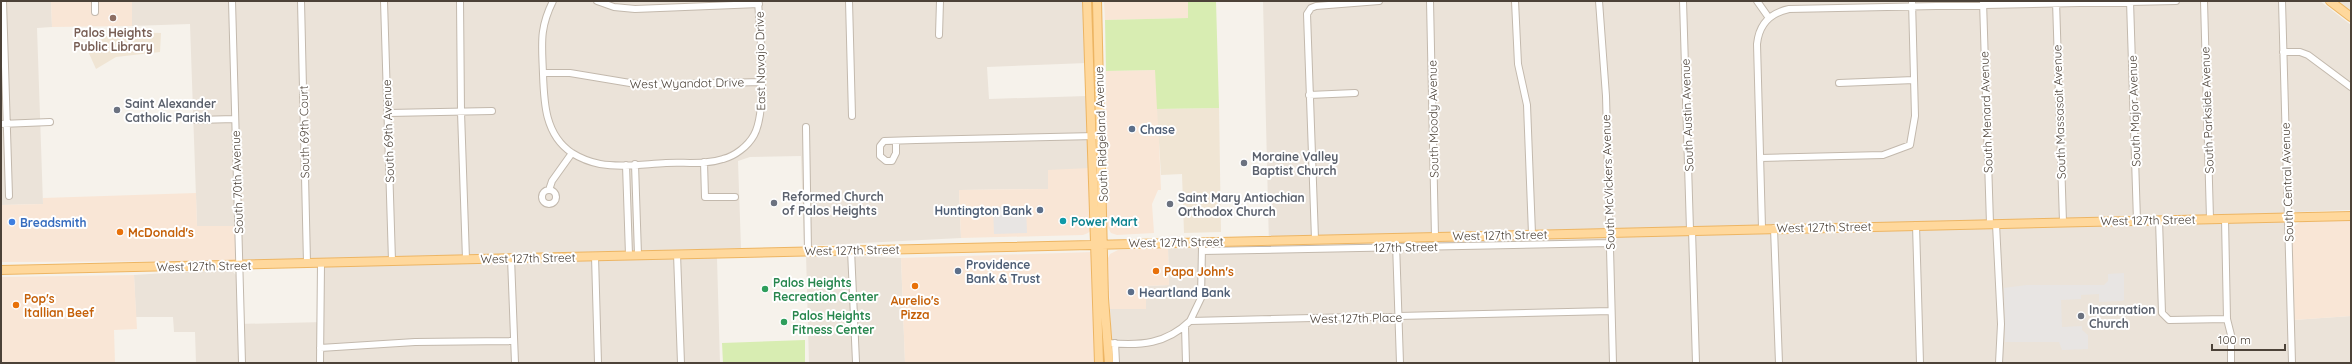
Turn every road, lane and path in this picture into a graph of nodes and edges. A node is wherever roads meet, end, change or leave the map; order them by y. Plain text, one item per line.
1 (3, 1) edge
2 (95, 1) edge
3 (232, 1) edge
4 (300, 1) edge
5 (384, 1) edge
6 (460, 1) edge
7 (553, 1) edge
8 (597, 1) edge
9 (849, 1) edge
10 (940, 1) edge
11 (1088, 1) edge
12 (1097, 1) edge
13 (1379, 1) edge
14 (1430, 1) edge
15 (1515, 1) edge
16 (1599, 1) edge
17 (1684, 1) edge
18 (1757, 1) edge
19 (1826, 1) edge
20 (2176, 1) edge
21 (2204, 1) edge
22 (2282, 1) edge
23 (2330, 1) edge
24 (2056, 2) edge
25 (2130, 2) edge
26 (758, 3) edge
27 (1348, 3) edge
28 (1983, 3) edge
29 (1912, 4) edge
30 (1826, 9) junction
31 (95, 12) dead end
32 (2351, 17) edge
33 (1769, 18) junction
34 (939, 34) dead end
35 (2283, 52) junction
36 (543, 73) junction
37 (1914, 80) junction
38 (761, 82) junction
39 (1839, 83) dead end
40 (2351, 87) edge
41 (1355, 93) dead end
42 (1309, 94) junction
43 (492, 111) dead end
44 (461, 112) junction
45 (388, 113) junction
46 (852, 116) dead end
47 (235, 119) junction
48 (196, 120) dead end
49 (50, 122) dead end
50 (4, 123) edge
51 (806, 127) dead end
52 (1092, 136) junction
53 (1101, 136) junction
54 (896, 141) dead end
55 (572, 152) junction
56 (1760, 158) junction
57 (704, 162) junction
58 (635, 164) junction
59 (626, 165) junction
60 (550, 190) dead end
61 (9, 196) dead end
62 (735, 197) dead end
63 (2351, 216) edge
64 (2288, 218) junction
65 (2210, 219) junction
66 (2225, 219) junction
67 (2159, 220) junction
68 (2137, 221) junction
69 (2063, 222) junction
70 (1993, 224) junction
71 (1916, 225) junction
72 (1762, 228) junction
73 (1774, 228) junction
74 (1691, 230) junction
75 (1610, 233) junction
76 (1532, 234) junction
77 (1396, 237) junction
78 (1435, 237) junction
79 (1315, 239) junction
80 (1201, 242) junction
81 (1610, 243) junction
82 (1100, 244) junction
83 (1396, 247) junction
84 (851, 250) junction
85 (808, 251) junction
86 (1202, 251) junction
87 (677, 254) junction
88 (629, 255) junction
89 (638, 255) junction
90 (595, 256) junction
91 (511, 258) junction
92 (466, 259) junction
93 (392, 261) junction
94 (307, 263) junction
95 (321, 263) junction
96 (239, 265) junction
97 (1, 270) edge
98 (1611, 311) junction
99 (1398, 317) junction
100 (2227, 319) junction
101 (1190, 321) junction
102 (1185, 326) junction
103 (514, 341) junction
104 (1112, 343) junction
105 (320, 348) junction
106 (242, 363) edge
107 (320, 363) edge
108 (515, 363) edge
109 (598, 363) edge
110 (681, 363) edge
111 (856, 363) edge
112 (1099, 363) edge
113 (1108, 363) edge
114 (1116, 363) edge
115 (1186, 363) edge
116 (1400, 363) edge
117 (1613, 363) edge
118 (1696, 363) edge
119 (1779, 363) edge
120 (1920, 363) edge
121 (1999, 363) edge
122 (2231, 363) edge
123 (2292, 363) edge

1 - 50 street
2 - 31 street
3 - 47 street, South 70th Avenue
4 - 94 street, South 69th Court
5 - 45 street, South 69th Avenue
6 - 44 street
7 - 36 street, East Navajo Drive
8 - 26 street
9 - 46 street
10 - 34 street
11 - 52 main road, South Ridgeland Avenue
12 - 53 main road, South Ridgeland Avenue
13 - 27 street
14 - 78 street, South Moody Avenue
15 - 76 street
16 - 75 street, South McVickers Avenue
17 - 74 street, South Austin Avenue
18 - 33 street
19 - 30 street
20 - 25 street
21 - 65 street, South Parkside Avenue
22 - 35 street, South Central Avenue
23 - 32 main road
24 - 25 street
24 - 28 street
24 - 69 street, South Massasoit Avenue
25 - 68 street, South Major Avenue
26 - 38 street, East Navajo Drive
27 - 42 street
28 - 29 street
28 - 70 street, South Menard Avenue
29 - 30 street
29 - 37 street
30 - 33 street
33 - 56 street
35 - 40 street
35 - 64 street, South Central Avenue
36 - 38 street, West Wyandot Drive
36 - 55 street, East Navajo Drive
37 - 39 street
37 - 56 street
38 - 57 street, East Navajo Drive
41 - 42 street
42 - 79 street
43 - 44 street
44 - 45 street
44 - 92 street
45 - 93 street, South 69th Avenue
47 - 48 street
47 - 96 street, South 70th Avenue
49 - 50 street
50 - 61 street
51 - 85 street
52 - 53 street
52 - 54 street
52 - 82 main road, South Ridgeland Avenue
53 - 82 main road, South Ridgeland Avenue
55 - 59 street, East Navajo Drive
55 - 60 street
56 - 72 street
57 - 58 street, East Navajo Drive
57 - 62 street
58 - 59 street, East Navajo Drive
58 - 89 street
59 - 88 street
63 - 64 main road, West 127th Street
64 - 66 main road, West 127th Street
64 - 123 street, South Central Avenue
65 - 66 main road, West 127th Street
65 - 67 main road, West 127th Street
66 - 100 street
67 - 68 main road, West 127th Street
67 - 100 street
68 - 69 main road, West 127th Street
69 - 70 main road, West 127th Street
70 - 71 main road, West 127th Street
70 - 121 street, South Menard Avenue
71 - 73 main road, West 127th Street
71 - 120 street
72 - 73 main road, West 127th Street
72 - 74 main road, West 127th Street
73 - 119 street
74 - 75 main road, West 127th Street
74 - 118 street, South Austin Avenue
75 - 76 main road, West 127th Street
75 - 81 street, South McVickers Avenue
76 - 78 main road, West 127th Street
77 - 78 main road, West 127th Street
77 - 79 main road, West 127th Street
77 - 83 street
79 - 80 main road, West 127th Street
80 - 82 main road, West 127th Street
80 - 86 street
81 - 83 street, 127th Street
81 - 98 street, South McVickers Avenue
82 - 84 main road, West 127th Street
82 - 104 main road, South Ridgeland Avenue
82 - 112 main road, South Ridgeland Avenue
83 - 86 street, 127th Street
83 - 99 street
84 - 85 main road, West 127th Street
84 - 111 street
85 - 87 main road, West 127th Street
86 - 101 street
87 - 89 main road, West 127th Street
87 - 110 street
88 - 89 main road, West 127th Street
88 - 90 main road, West 127th Street
90 - 91 main road, West 127th Street
90 - 109 street
91 - 92 main road, West 127th Street
91 - 103 street
92 - 93 main road, West 127th Street
93 - 95 main road, West 127th Street
94 - 95 main road, West 127th Street
94 - 96 main road, West 127th Street
95 - 105 street
96 - 97 main road, West 127th Street
96 - 106 street, South 70th Avenue
98 - 99 street, West 127th Place
98 - 117 street, South McVickers Avenue
99 - 101 street, West 127th Place
99 - 116 street
100 - 122 street
101 - 102 street
102 - 104 street
102 - 115 street
103 - 105 street
103 - 108 street
104 - 113 main road, South Ridgeland Avenue
104 - 114 street
105 - 107 street

